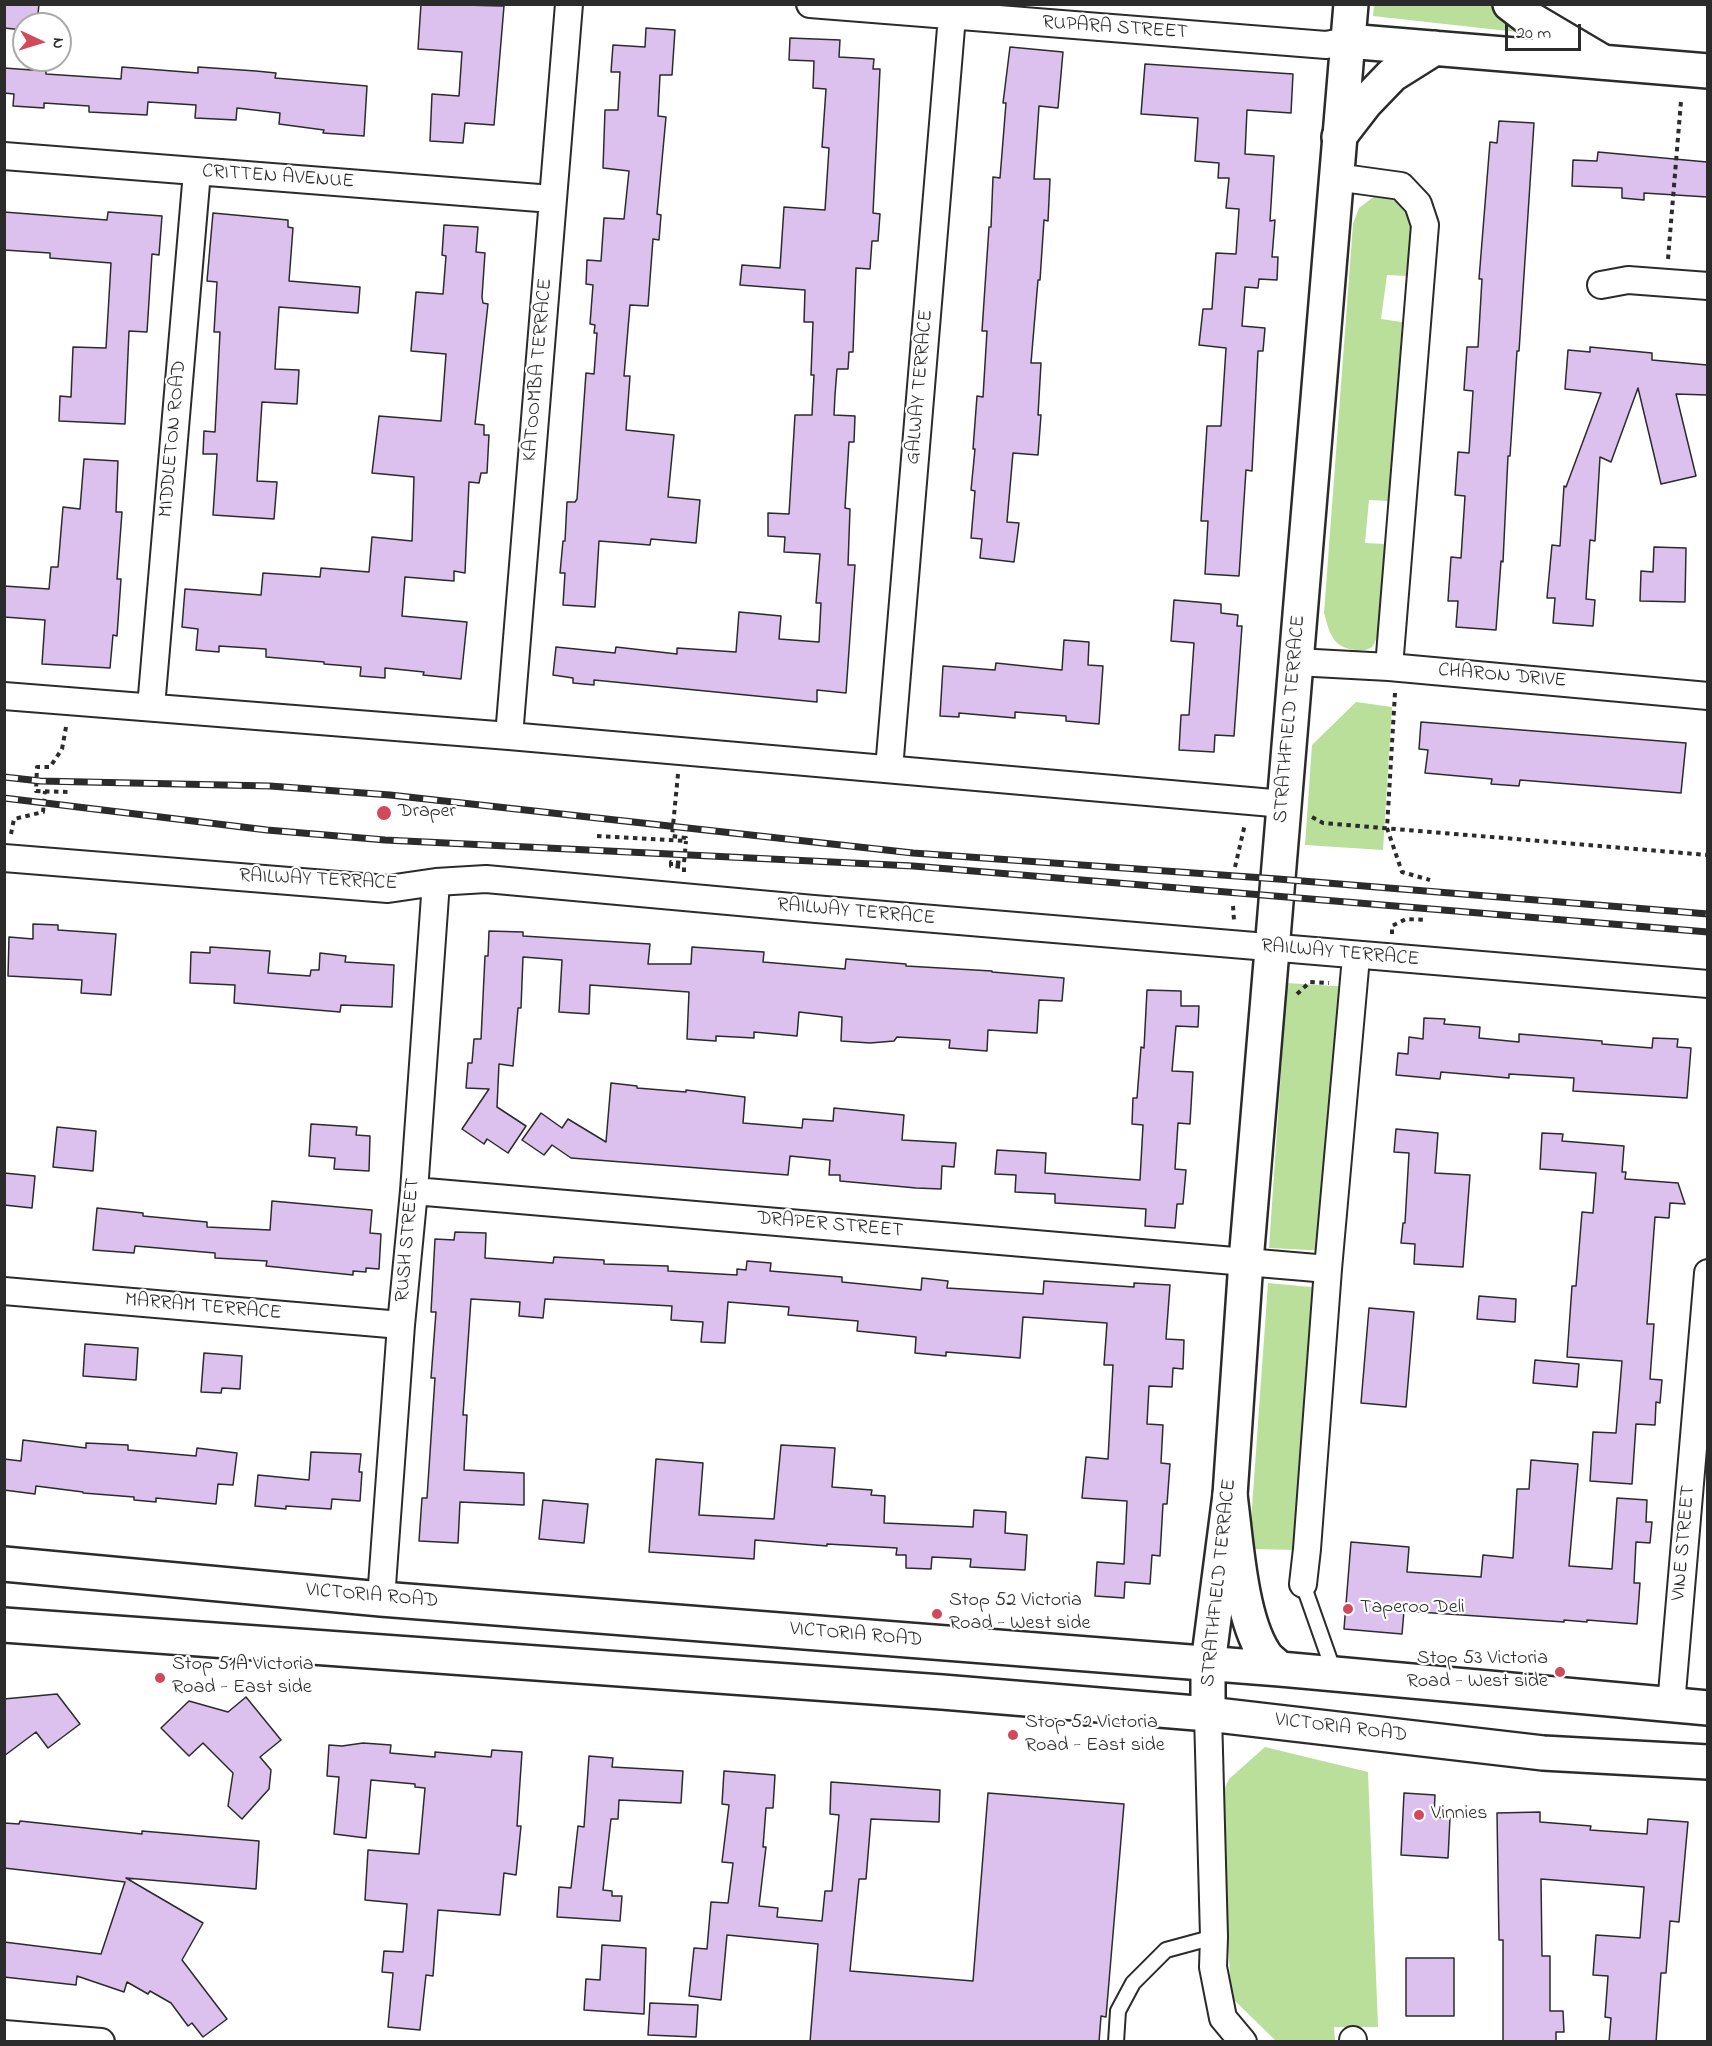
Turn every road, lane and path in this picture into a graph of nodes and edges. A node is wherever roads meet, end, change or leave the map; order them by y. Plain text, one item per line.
1 (569, 4) edge
2 (810, 4) edge
3 (1351, 4) edge
4 (1510, 4) edge
5 (953, 10) edge
6 (1347, 41) junction
7 (1435, 48) junction
8 (1603, 62) junction
9 (1707, 70) edge
10 (1681, 101) dead end
11 (1340, 137) junction
12 (4, 156) edge
13 (197, 172) junction
14 (1336, 177) junction
15 (552, 199) junction
16 (1668, 260) dead end
17 (1601, 285) dead end
18 (1707, 286) edge
19 (1296, 662) junction
20 (1392, 678) junction
21 (4, 696) edge
22 (1707, 696) edge
23 (71, 701) junction
24 (151, 707) junction
25 (509, 736) junction
26 (680, 751) junction
27 (888, 769) junction
28 (45, 791) junction
29 (71, 792) dead end
30 (1284, 804) junction
31 (1245, 823) dead end
32 (1387, 828) junction
33 (597, 836) dead end
34 (686, 841) junction
35 (1707, 855) edge
36 (5, 858) edge
37 (1235, 867) dead end
38 (1430, 880) dead end
39 (436, 882) junction
40 (682, 897) junction
41 (1427, 920) dead end
42 (1391, 940) dead end
43 (1272, 947) junction
44 (1356, 957) junction
45 (1336, 984) dead end
46 (1707, 984) edge
47 (1296, 996) dead end
48 (414, 1191) junction
49 (1246, 1261) junction
50 (1329, 1269) junction
51 (1707, 1273) edge
52 (4, 1291) edge
53 (400, 1324) junction
54 (1230, 1495) junction
55 (4, 1564) edge
56 (1303, 1584) joint
57 (381, 1599) junction
58 (607, 1616) junction
59 (4, 1625) edge
60 (1208, 1664) junction
61 (629, 1669) junction
62 (1280, 1669) junction
63 (1334, 1674) junction
64 (1671, 1705) junction
65 (1707, 1708) edge
66 (1208, 1714) junction
67 (1707, 1762) edge
68 (1214, 1937) junction
69 (4, 2034) edge
70 (101, 2042) edge
71 (1116, 2042) edge
72 (1243, 2042) edge

1 - 15 street, KATOOMBA TERRACE
2 - 5 street, RUPARA STREET
3 - 6 main road, STRATHFIELD TERRACE
4 - 8 main road
5 - 6 street, RUPARA STREET
5 - 27 street, GALWAY TERRACE
6 - 7 main road
6 - 11 main road, STRATHFIELD TERRACE
7 - 8 main road
7 - 11 main road
8 - 9 main road
10 - 16 path
11 - 14 main road, STRATHFIELD TERRACE
12 - 13 street, CRITTEN AVENUE
13 - 15 street, CRITTEN AVENUE
13 - 24 street, MIDDLETON ROAD
14 - 19 main road, STRATHFIELD TERRACE
14 - 20 street
15 - 25 street, KATOOMBA TERRACE
17 - 18 street
19 - 20 street, CHARON DRIVE
19 - 30 main road, STRATHFIELD TERRACE
20 - 22 street, CHARON DRIVE
20 - 32 path
21 - 23 street
23 - 24 street
23 - 28 path
24 - 25 street
25 - 26 street
26 - 27 street
26 - 34 path
27 - 30 street
28 - 29 path
28 - 36 path
30 - 32 path
30 - 43 main road, STRATHFIELD TERRACE
31 - 37 path
32 - 35 path
32 - 38 path
33 - 34 path
34 - 40 path
36 - 39 street, RAILWAY TERRACE
39 - 40 street, RAILWAY TERRACE
39 - 48 street, RUSH STREET
40 - 43 street, RAILWAY TERRACE
41 - 42 path
43 - 44 street, RAILWAY TERRACE
43 - 49 main road, STRATHFIELD TERRACE
44 - 46 street, RAILWAY TERRACE
44 - 50 street
45 - 47 path
48 - 49 street, DRAPER STREET
48 - 53 street, RUSH STREET
49 - 50 street
49 - 54 main road, STRATHFIELD TERRACE
50 - 56 street
51 - 64 street, VINE STREET
52 - 53 street, MARRAM TERRACE
53 - 57 street, RUSH STREET
54 - 60 main road, STRATHFIELD TERRACE
54 - 62 main road
55 - 57 main road, VICTORIA ROAD
56 - 63 lane
57 - 58 main road, VICTORIA ROAD
58 - 60 main road, VICTORIA ROAD
58 - 61 main road
59 - 61 main road, VICTORIA ROAD
60 - 62 main road, VICTORIA ROAD
60 - 66 main road, STRATHFIELD TERRACE
61 - 66 main road, VICTORIA ROAD
62 - 63 main road, VICTORIA ROAD
63 - 64 main road, VICTORIA ROAD
64 - 65 main road, VICTORIA ROAD
66 - 67 main road, VICTORIA ROAD
66 - 68 street, STRATHFIELD TERRACE
68 - 71 lane
68 - 72 street, STRATHFIELD TERRACE
69 - 70 street

